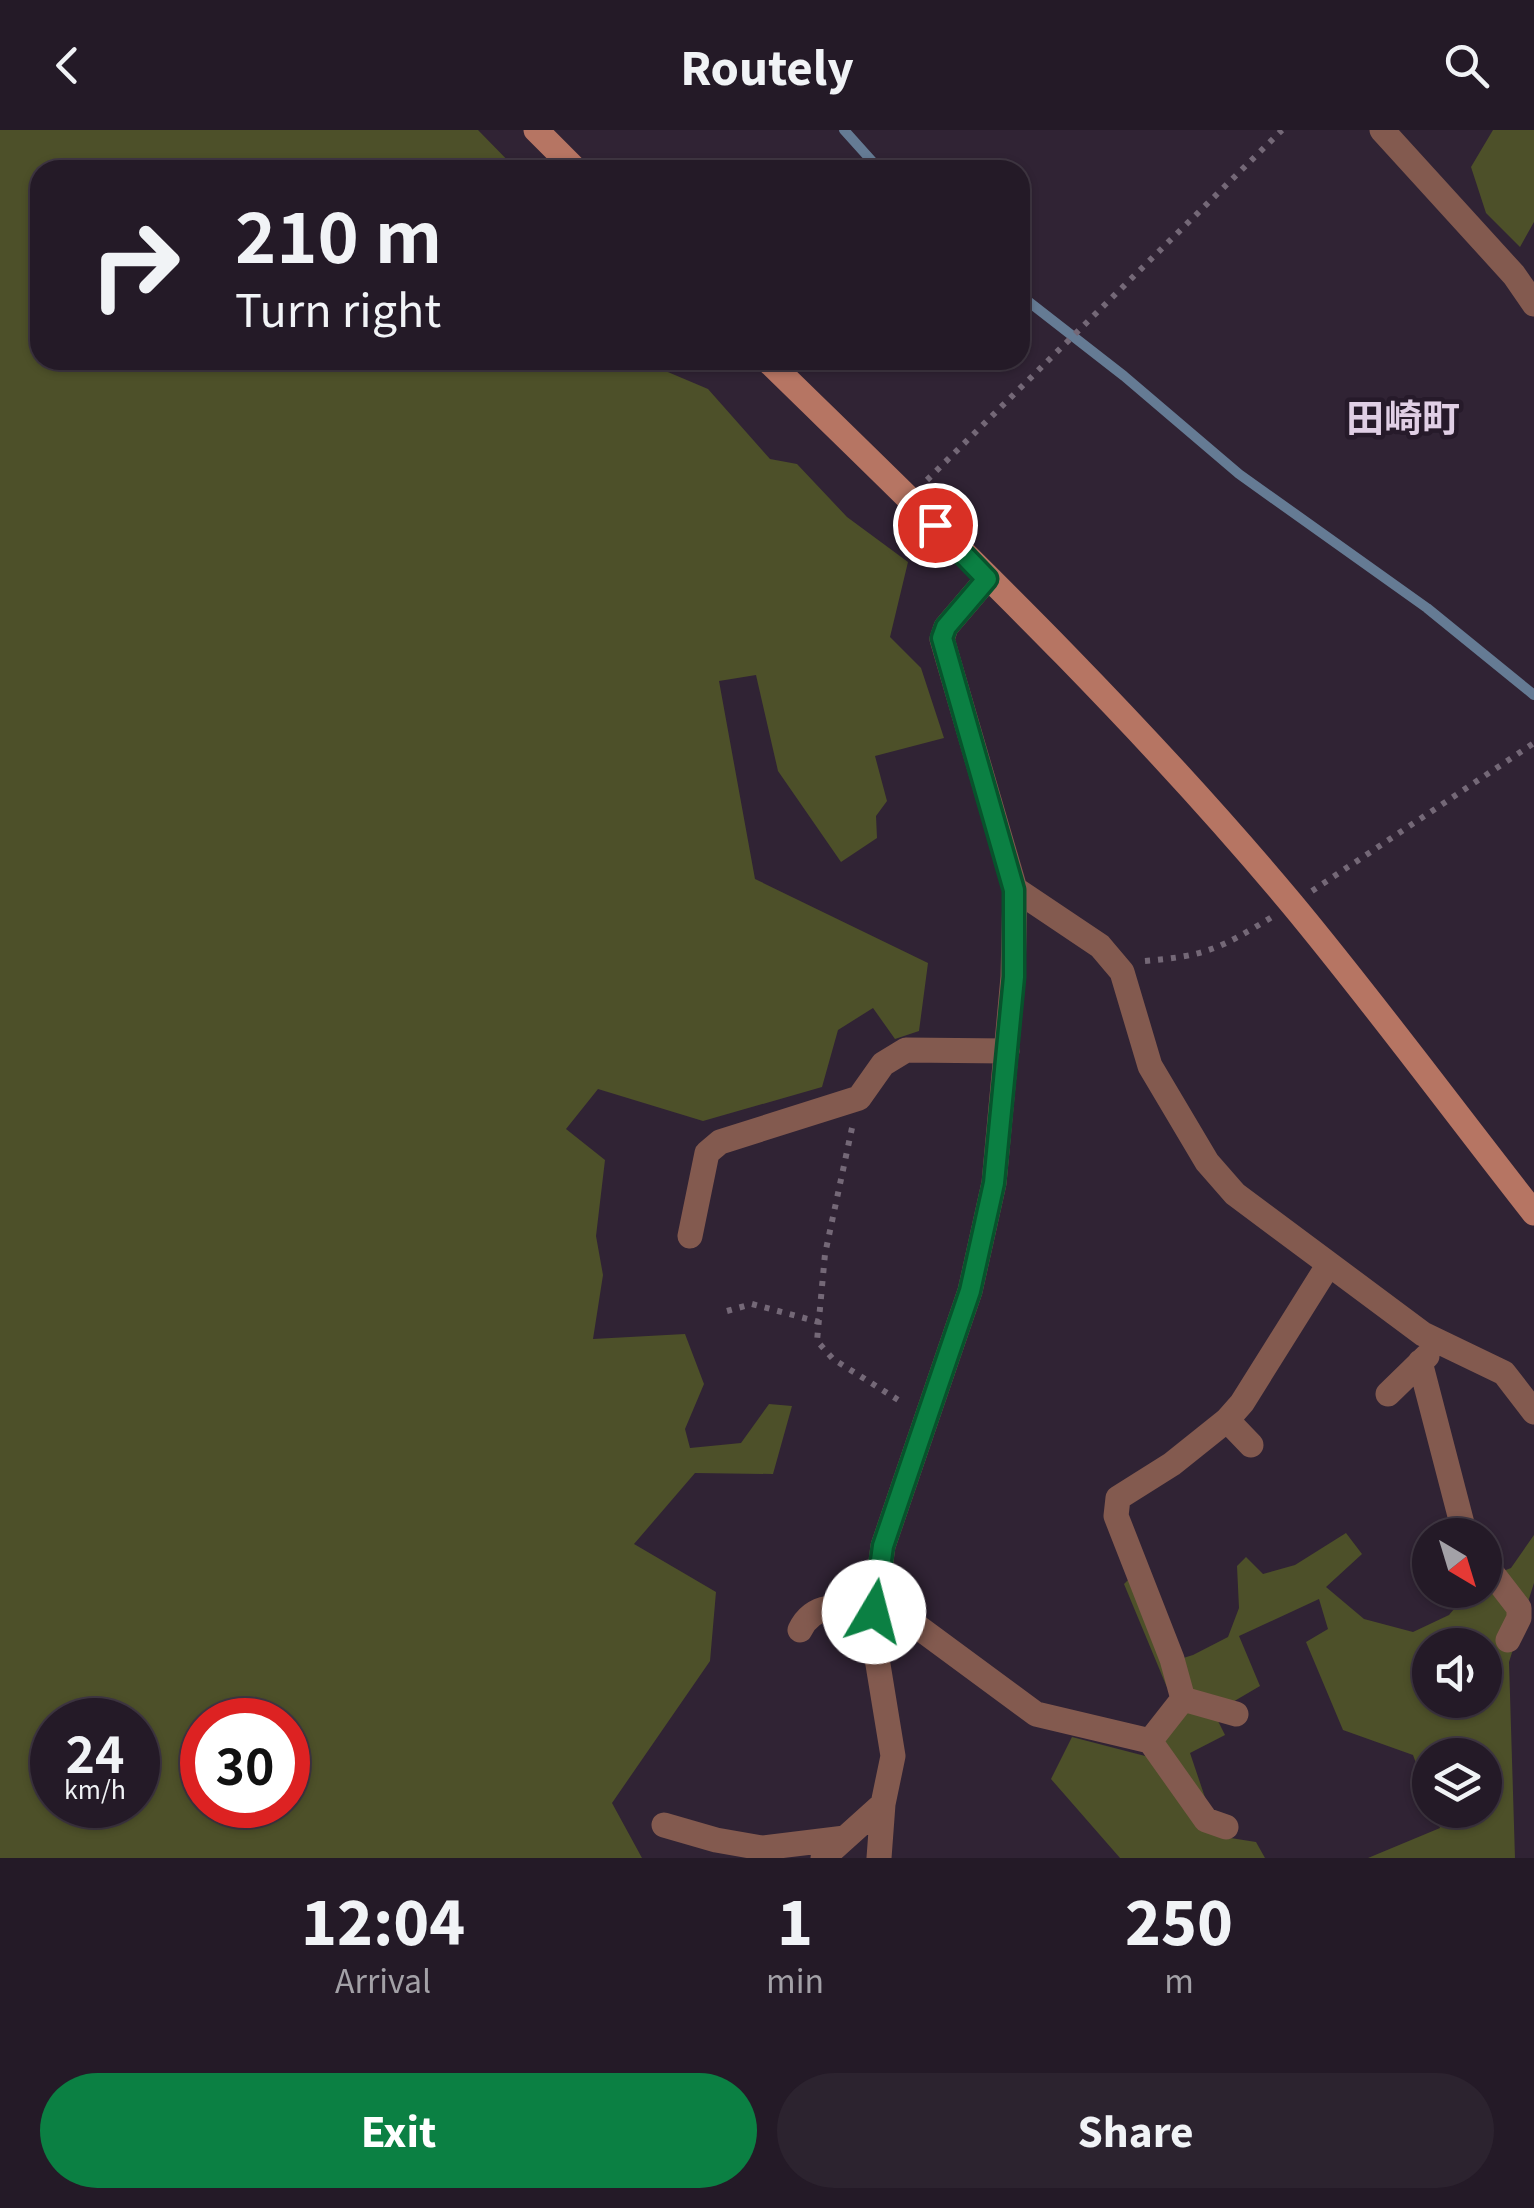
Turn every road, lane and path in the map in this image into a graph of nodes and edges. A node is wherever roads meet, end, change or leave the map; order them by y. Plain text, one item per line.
1 (536, 130) edge
2 (1282, 130) edge
3 (1382, 130) edge
4 (566, 160) edge
5 (1534, 304) edge
6 (777, 370) edge
7 (908, 498) junction
8 (987, 579) junction
9 (1534, 743) edge
10 (1014, 890) junction
11 (1292, 904) junction
12 (1122, 972) junction
13 (1006, 1051) junction
14 (859, 1098) junction
15 (1534, 1214) edge
16 (690, 1236) dead end
17 (1329, 1264) junction
18 (727, 1311) dead end
19 (819, 1322) junction
20 (1441, 1342) junction
21 (1420, 1362) junction
22 (1388, 1394) dead end
23 (1534, 1412) edge
24 (926, 1418) junction
25 (1227, 1420) junction
26 (1252, 1445) dead end
27 (1460, 1518) edge
28 (1502, 1586) edge
29 (875, 1604) junction
30 (800, 1630) dead end
31 (1508, 1640) dead end
32 (1183, 1698) junction
33 (1236, 1714) dead end
34 (1150, 1742) junction
35 (883, 1804) junction
36 (664, 1825) dead end
37 (1226, 1827) dead end
38 (845, 1838) junction
39 (824, 1858) edge
40 (880, 1858) edge

1 - 4 street
2 - 7 path
3 - 5 street
6 - 7 street
7 - 8 street
8 - 10 street
8 - 11 street
9 - 11 path
10 - 12 street
10 - 13 street
11 - 12 path
11 - 15 street
12 - 17 street
13 - 14 street
13 - 24 street
14 - 16 street
14 - 19 path
17 - 20 street
17 - 25 street
18 - 19 path
19 - 24 path
20 - 21 street
20 - 23 street
21 - 22 street
21 - 27 street
24 - 29 street
25 - 26 street
25 - 32 street
28 - 31 street
29 - 30 street
29 - 34 street
29 - 35 street
32 - 33 street
32 - 34 street
34 - 37 street
35 - 38 street
35 - 40 street
36 - 38 street
38 - 39 street

